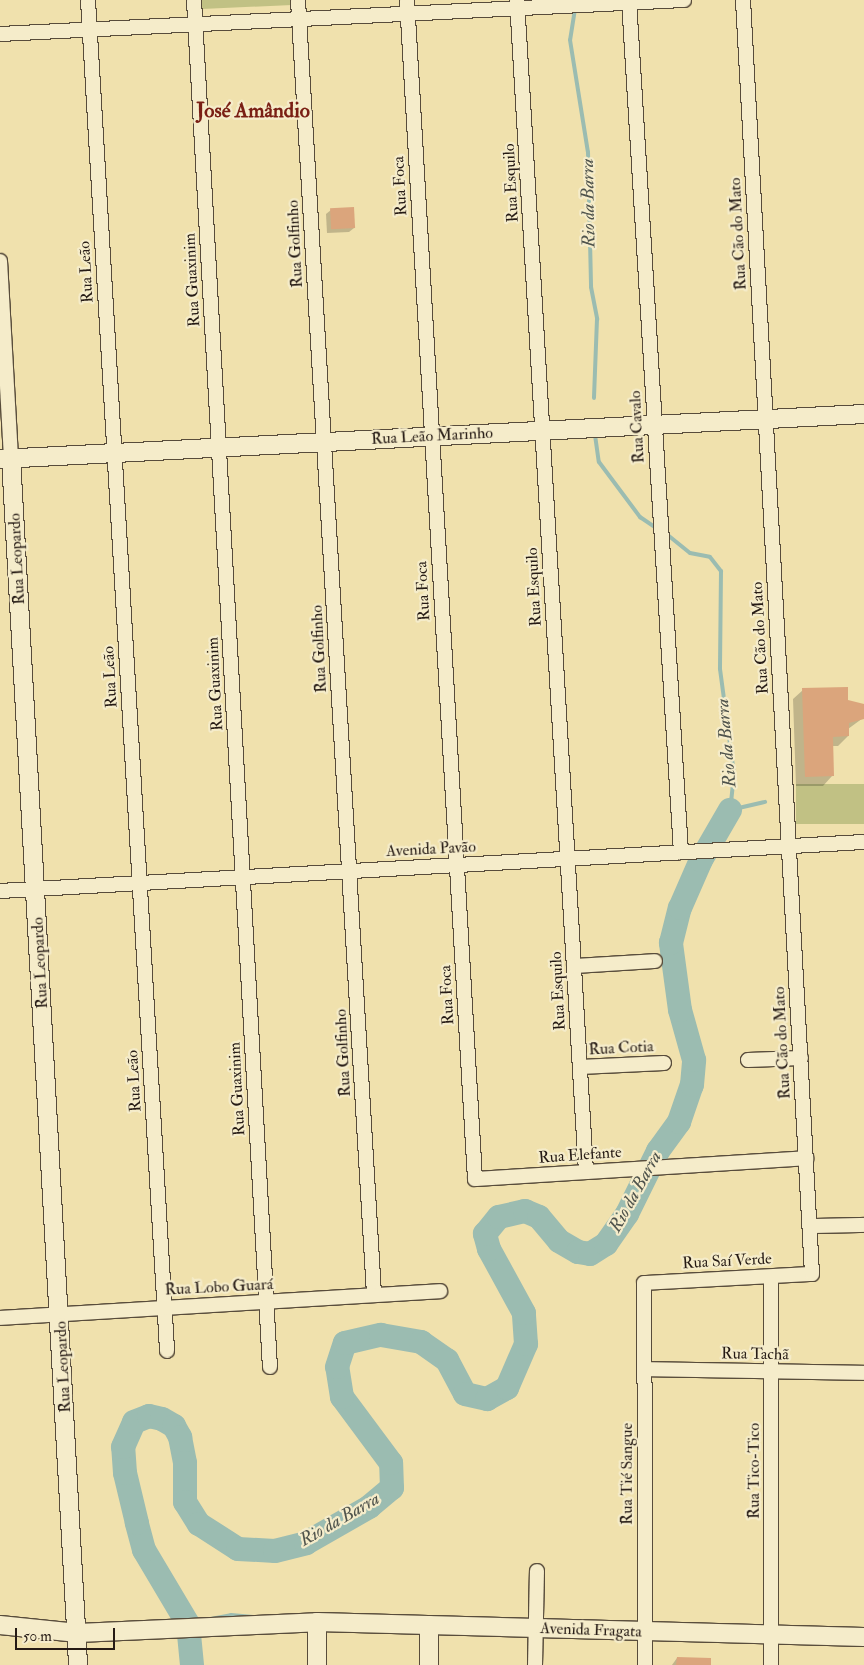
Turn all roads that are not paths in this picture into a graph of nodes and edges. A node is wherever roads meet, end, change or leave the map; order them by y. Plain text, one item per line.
1 (88, 0) edge
2 (194, 0) edge
3 (298, 0) edge
4 (684, 0) edge
5 (743, 0) edge
6 (629, 1) edge
7 (518, 4) edge
8 (408, 7) edge
9 (300, 19) junction
10 (196, 25) junction
11 (89, 30) junction
12 (0, 34) edge
13 (0, 261) edge
14 (864, 414) edge
15 (766, 419) junction
16 (654, 425) junction
17 (543, 431) junction
18 (432, 436) junction
19 (324, 442) junction
20 (219, 447) junction
21 (114, 453) junction
22 (6, 458) edge
23 (864, 842) edge
24 (789, 846) junction
25 (681, 852) junction
26 (568, 859) junction
27 (456, 865) junction
28 (349, 871) junction
29 (243, 877) junction
30 (140, 883) junction
31 (36, 889) junction
32 (0, 891) edge
33 (655, 961) dead end
34 (574, 966) junction
35 (800, 1058) junction
36 (748, 1060) dead end
37 (664, 1063) dead end
38 (580, 1067) junction
39 (806, 1158) junction
40 (586, 1172) junction
41 (475, 1179) joint
42 (864, 1225) edge
43 (810, 1226) junction
44 (812, 1274) joint
45 (771, 1277) junction
46 (644, 1283) joint
47 (440, 1291) dead end
48 (374, 1295) junction
49 (267, 1302) junction
50 (165, 1308) junction
51 (60, 1314) junction
52 (0, 1318) edge
53 (167, 1351) dead end
54 (270, 1367) dead end
55 (644, 1369) junction
56 (771, 1371) junction
57 (864, 1374) edge
58 (537, 1571) dead end
59 (317, 1622) junction
60 (0, 1625) edge
61 (429, 1625) junction
62 (536, 1628) junction
63 (645, 1631) junction
64 (78, 1633) junction
65 (771, 1634) junction
66 (864, 1637) edge
67 (78, 1665) edge
68 (317, 1665) edge
69 (429, 1665) edge
70 (536, 1665) edge
71 (645, 1665) edge
72 (771, 1665) edge

1 - 11 street, Rua Leão
2 - 10 street, Rua Guaxinim
3 - 9 street, Rua Golfinho
4 - 6 street
5 - 15 street, Rua Cão do Mato
6 - 7 street
6 - 16 street, Rua Cavalo
7 - 8 street
7 - 17 street, Rua Esquilo
8 - 9 street
8 - 18 street, Rua Foca
9 - 10 street
9 - 19 street, Rua Golfinho
10 - 11 street
10 - 20 street, Rua Guaxinim
11 - 12 street
11 - 21 street, Rua Leão
13 - 22 street, Rua Leopardo
14 - 15 street, Rua Leão Marinho
15 - 16 street, Rua Leão Marinho
15 - 24 street, Rua Cão do Mato
16 - 17 street, Rua Leão Marinho
16 - 25 street, Rua Cavalo
17 - 18 street, Rua Leão Marinho
17 - 26 street, Rua Esquilo
18 - 19 street, Rua Leão Marinho
18 - 27 street, Rua Foca
19 - 20 street, Rua Leão Marinho
19 - 28 street, Rua Golfinho
20 - 21 street, Rua Leão Marinho
20 - 29 street, Rua Guaxinim
21 - 22 street, Rua Leão Marinho
21 - 30 street, Rua Leão
22 - 31 street, Rua Leopardo
23 - 24 street, Avenida Pavão
24 - 25 street, Avenida Pavão
24 - 35 street, Rua Cão do Mato
25 - 26 street, Avenida Pavão
26 - 27 street, Avenida Pavão
26 - 34 street, Rua Esquilo
27 - 28 street, Avenida Pavão
27 - 41 street, Rua Foca
28 - 29 street, Avenida Pavão
28 - 48 street, Rua Golfinho
29 - 30 street, Avenida Pavão
29 - 49 street, Rua Guaxinim
30 - 31 street, Avenida Pavão
30 - 50 street, Rua Leão
31 - 32 street, Avenida Pavão
31 - 51 street, Rua Leopardo
33 - 34 street
34 - 38 street, Rua Esquilo
35 - 36 street
35 - 39 street, Rua Cão do Mato
37 - 38 street, Rua Cotia
38 - 40 street, Rua Esquilo
39 - 40 street, Rua Elefante
39 - 43 street, Rua Cão do Mato
40 - 41 street, Rua Elefante
42 - 43 street
43 - 44 street, Rua Cão do Mato
44 - 45 street, Rua Saí Verde
45 - 46 street, Rua Saí Verde
45 - 56 street, Rua Tico-Tico
46 - 55 street, Rua Tié Sangue
47 - 48 street, Rua Lobo Guará
48 - 49 street, Rua Lobo Guará
49 - 50 street, Rua Lobo Guará
49 - 54 street, Rua Guaxinim
50 - 51 street, Rua Lobo Guará
50 - 53 street, Rua Leão
51 - 52 street, Rua Lobo Guará
51 - 64 street, Rua Leopardo
55 - 56 street, Rua Tachã
55 - 63 street, Rua Tié Sangue
56 - 57 street, Rua Tachã
56 - 65 street, Rua Tico-Tico
58 - 62 street
59 - 61 street, Avenida Fragata
59 - 64 street, Avenida Fragata
59 - 68 street
60 - 64 street
61 - 62 street, Avenida Fragata
61 - 69 street
62 - 63 street, Avenida Fragata
62 - 70 street
63 - 65 street, Avenida Fragata
63 - 71 street, Rua Tié Sangue
64 - 67 street, Rua Leopardo
65 - 66 street, Avenida Fragata
65 - 72 street, Rua Tico-Tico

